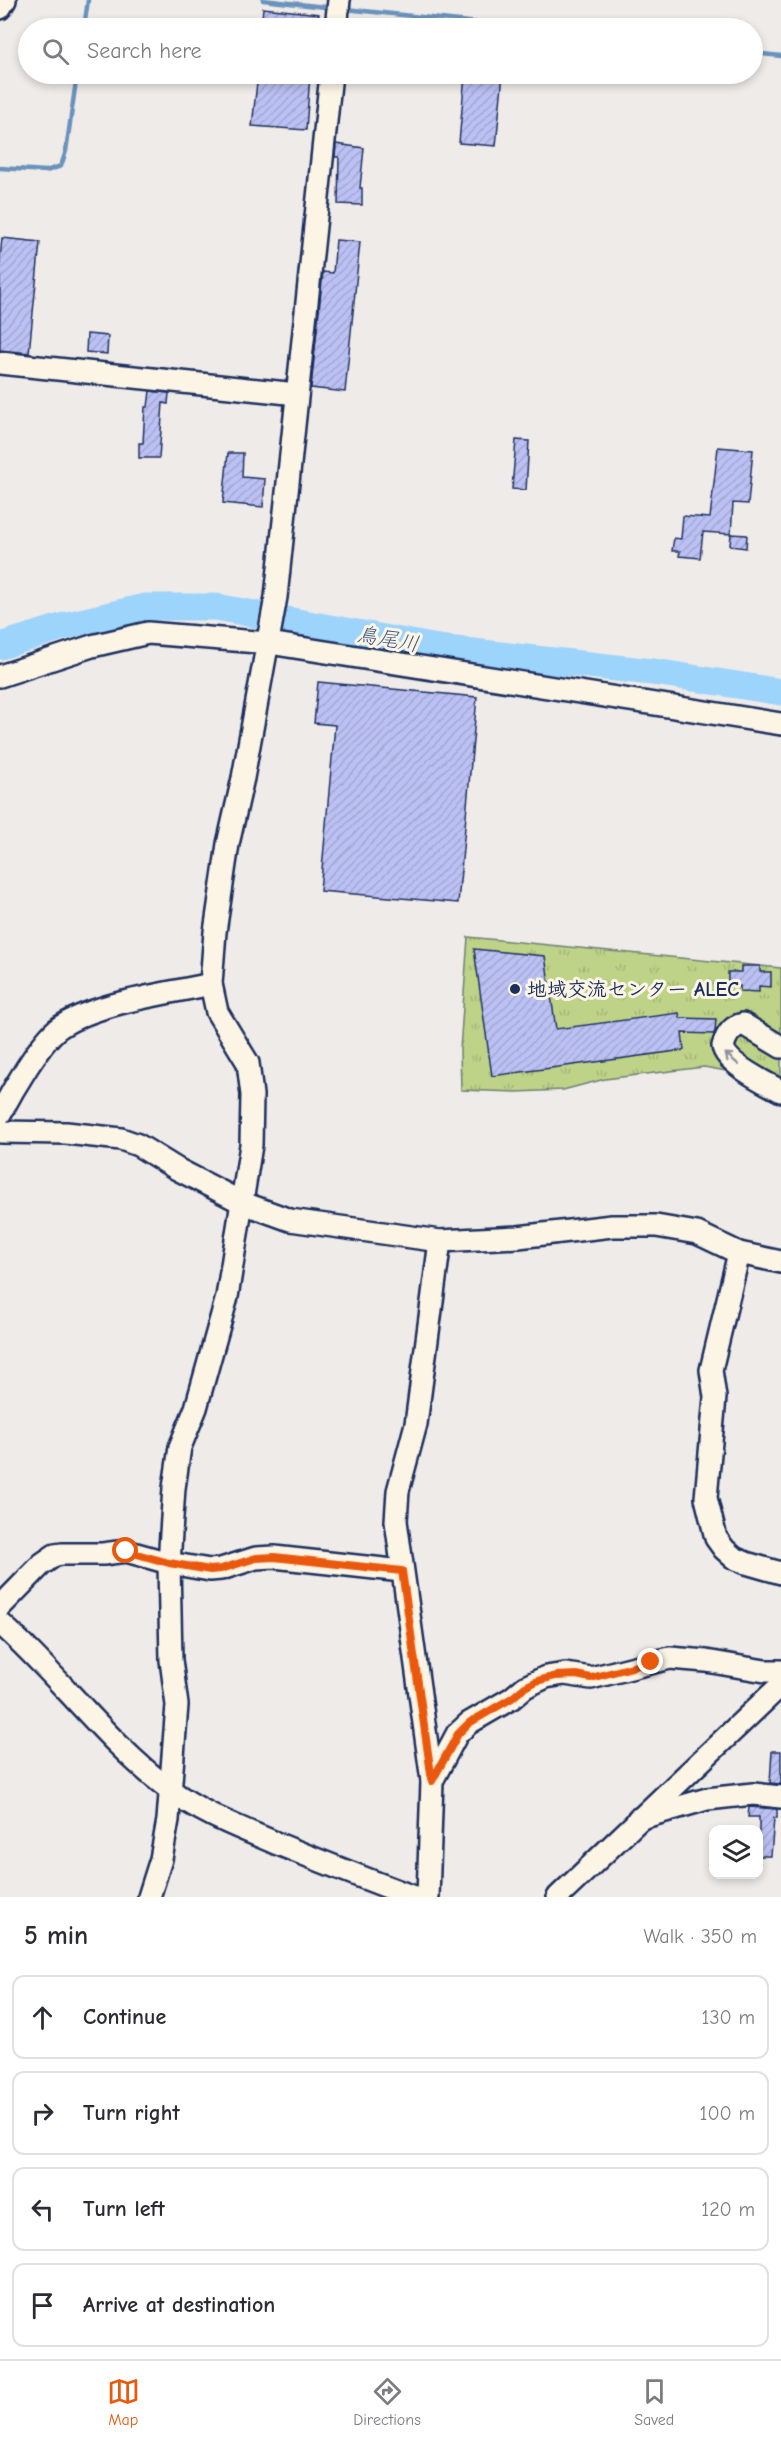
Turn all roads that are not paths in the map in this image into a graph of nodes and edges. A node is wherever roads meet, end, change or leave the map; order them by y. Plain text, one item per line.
1 (5, 0) edge
2 (339, 0) edge
3 (0, 8) edge
4 (337, 18) edge
5 (330, 84) edge
6 (0, 363) edge
7 (297, 394) junction
8 (270, 640) junction
9 (0, 676) edge
10 (781, 724) edge
11 (211, 984) junction
12 (781, 1047) edge
13 (781, 1091) edge
14 (0, 1114) edge
15 (0, 1132) edge
16 (243, 1203) junction
17 (440, 1241) junction
18 (739, 1253) junction
19 (781, 1262) edge
20 (169, 1563) junction
21 (402, 1571) junction
22 (781, 1573) edge
23 (0, 1607) edge
24 (0, 1623) edge
25 (781, 1671) edge
26 (781, 1685) edge
27 (432, 1781) junction
28 (169, 1790) junction
29 (781, 1797) edge
30 (638, 1819) junction
31 (149, 1897) edge
32 (414, 1897) edge
33 (428, 1897) edge
34 (558, 1897) edge

1 - 3 street
2 - 4 street
5 - 7 street
6 - 7 street
7 - 8 street
8 - 9 street
8 - 10 street
8 - 11 street
11 - 14 street
11 - 16 street
13 -> 12 street
15 - 16 street
16 - 17 street
16 - 20 street
17 - 18 street
17 - 21 street
18 - 19 street
18 - 22 street
20 - 21 street
20 - 23 street
20 - 28 street
21 - 27 street
24 - 28 street
25 - 27 street
26 - 30 street
27 - 33 street
28 - 31 street
28 - 32 street
29 - 30 street
30 - 34 street

